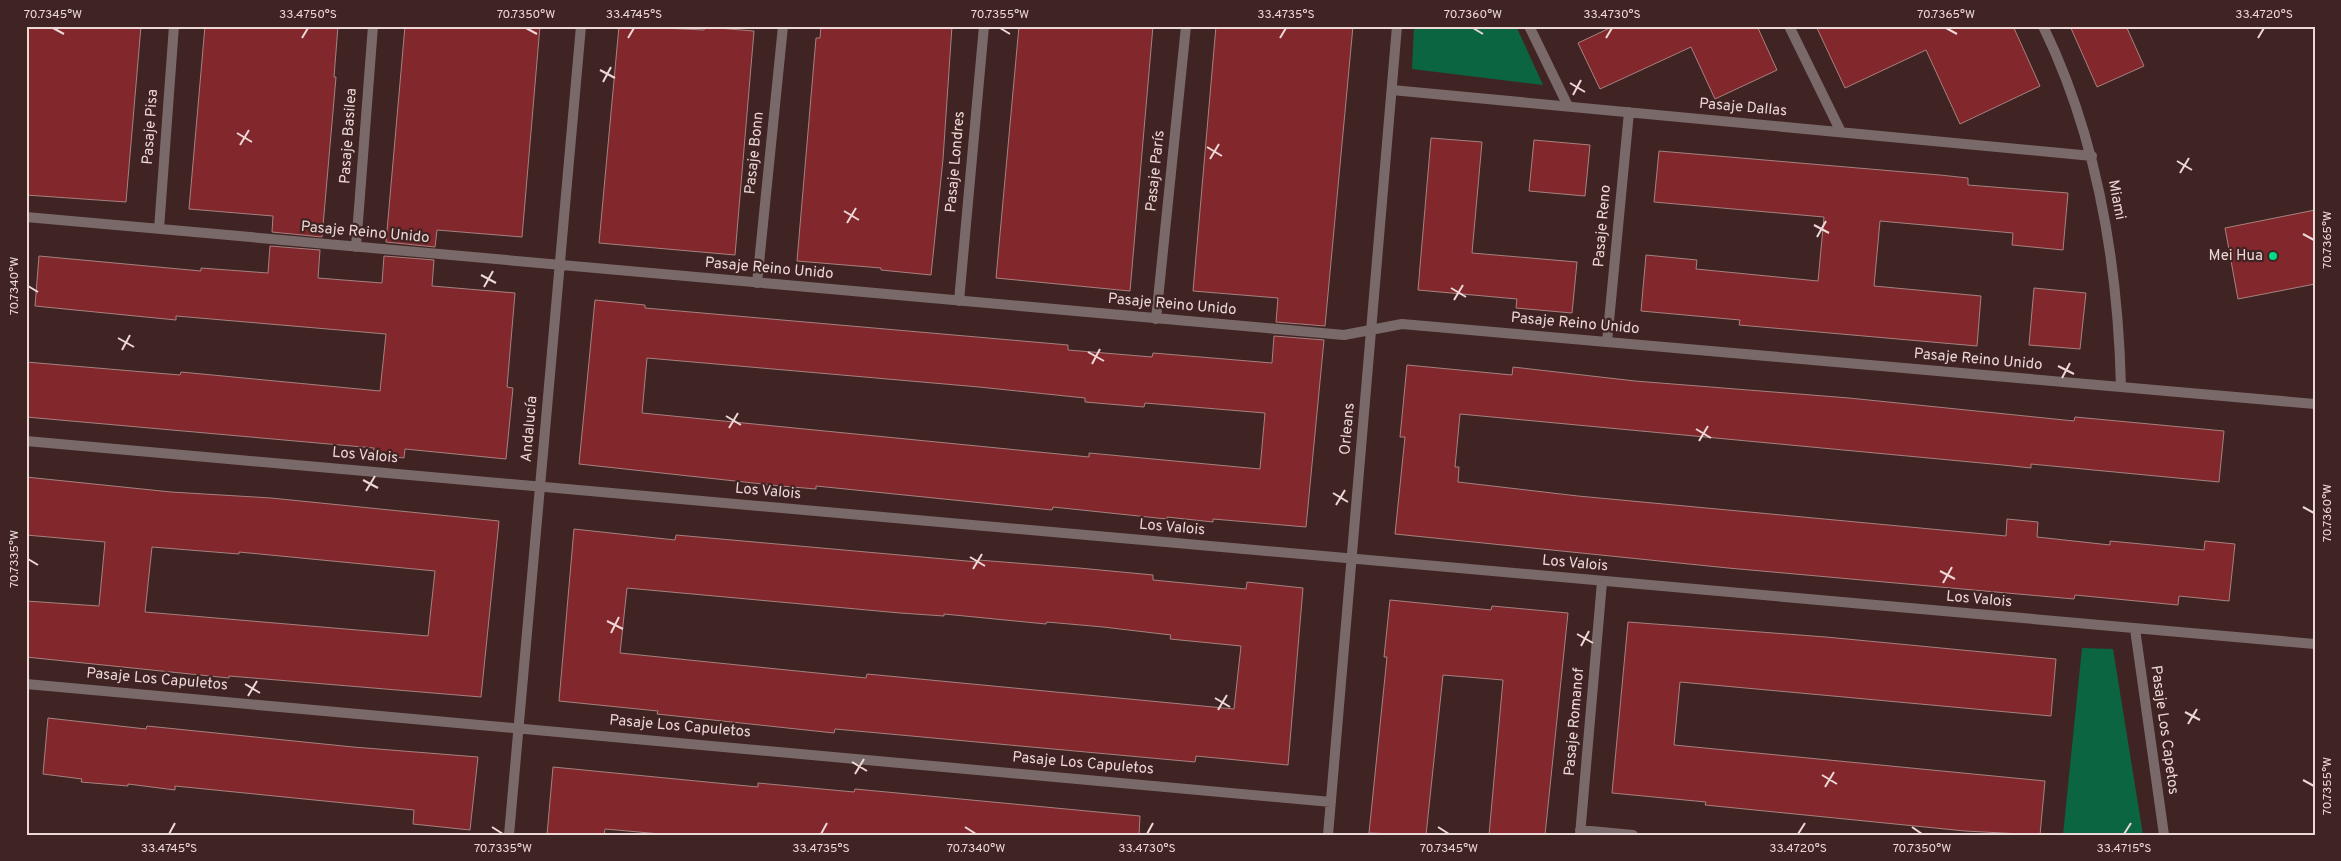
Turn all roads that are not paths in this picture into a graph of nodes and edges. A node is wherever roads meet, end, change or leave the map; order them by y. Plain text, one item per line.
1 (174, 26) edge
2 (373, 26) edge
3 (581, 26) edge
4 (783, 26) edge
5 (984, 26) edge
6 (1186, 26) edge
7 (1397, 26) edge
8 (1529, 26) edge
9 (1789, 26) edge
10 (2043, 26) edge
11 (1392, 90) junction
12 (1568, 106) junction
13 (1629, 112) junction
14 (1841, 132) junction
15 (2092, 156) junction
16 (26, 217) edge
17 (159, 229) junction
18 (356, 247) junction
19 (560, 266) junction
20 (758, 283) junction
21 (959, 301) junction
22 (1156, 319) junction
23 (1371, 330) junction
24 (1607, 342) junction
25 (2121, 387) junction
26 (2315, 404) edge
27 (26, 441) edge
28 (540, 487) junction
29 (1352, 560) junction
30 (1602, 582) junction
31 (2135, 629) junction
32 (2315, 644) edge
33 (26, 684) edge
34 (519, 728) junction
35 (1330, 802) junction
36 (1580, 832) edge
37 (509, 835) edge
38 (1328, 835) edge
39 (1633, 835) edge
40 (2164, 835) edge

1 - 17 street, Pasaje Pisa
2 - 18 street, Pasaje Basilea
3 - 19 street, Andalucía
4 - 20 street, Pasaje Bonn
5 - 21 street, Pasaje Londres
6 - 22 street, Pasaje París
7 - 11 street, Orleans
8 - 12 street
9 - 14 street
10 - 15 street, Miami
11 - 12 street, Pasaje Dallas
11 - 23 street, Orleans
12 - 13 street, Pasaje Dallas
13 - 14 street, Pasaje Dallas
13 - 24 street, Pasaje Reno
14 - 15 street, Pasaje Dallas
15 - 25 street, Miami
16 - 17 street, Pasaje Reino Unido
17 - 18 street, Pasaje Reino Unido
18 - 19 street, Pasaje Reino Unido
19 - 20 street, Pasaje Reino Unido
19 - 28 street, Andalucía
20 - 21 street, Pasaje Reino Unido
21 - 22 street, Pasaje Reino Unido
22 - 23 street, Pasaje Reino Unido
23 - 24 street, Pasaje Reino Unido
23 - 29 street, Orleans
24 - 25 street, Pasaje Reino Unido
25 - 26 street, Pasaje Reino Unido
27 - 28 street, Los Valois
28 - 29 street, Los Valois
28 - 34 street, Andalucía
29 - 30 street, Los Valois
29 - 35 street, Orleans
30 - 31 street, Los Valois
30 - 36 street, Pasaje Romanof
31 - 32 street, Los Valois
31 - 40 street, Pasaje Los Capetos
33 - 34 street, Pasaje Los Capuletos
34 - 35 street, Pasaje Los Capuletos
34 - 37 street, Andalucía
35 - 38 street, Orleans
36 - 39 street

